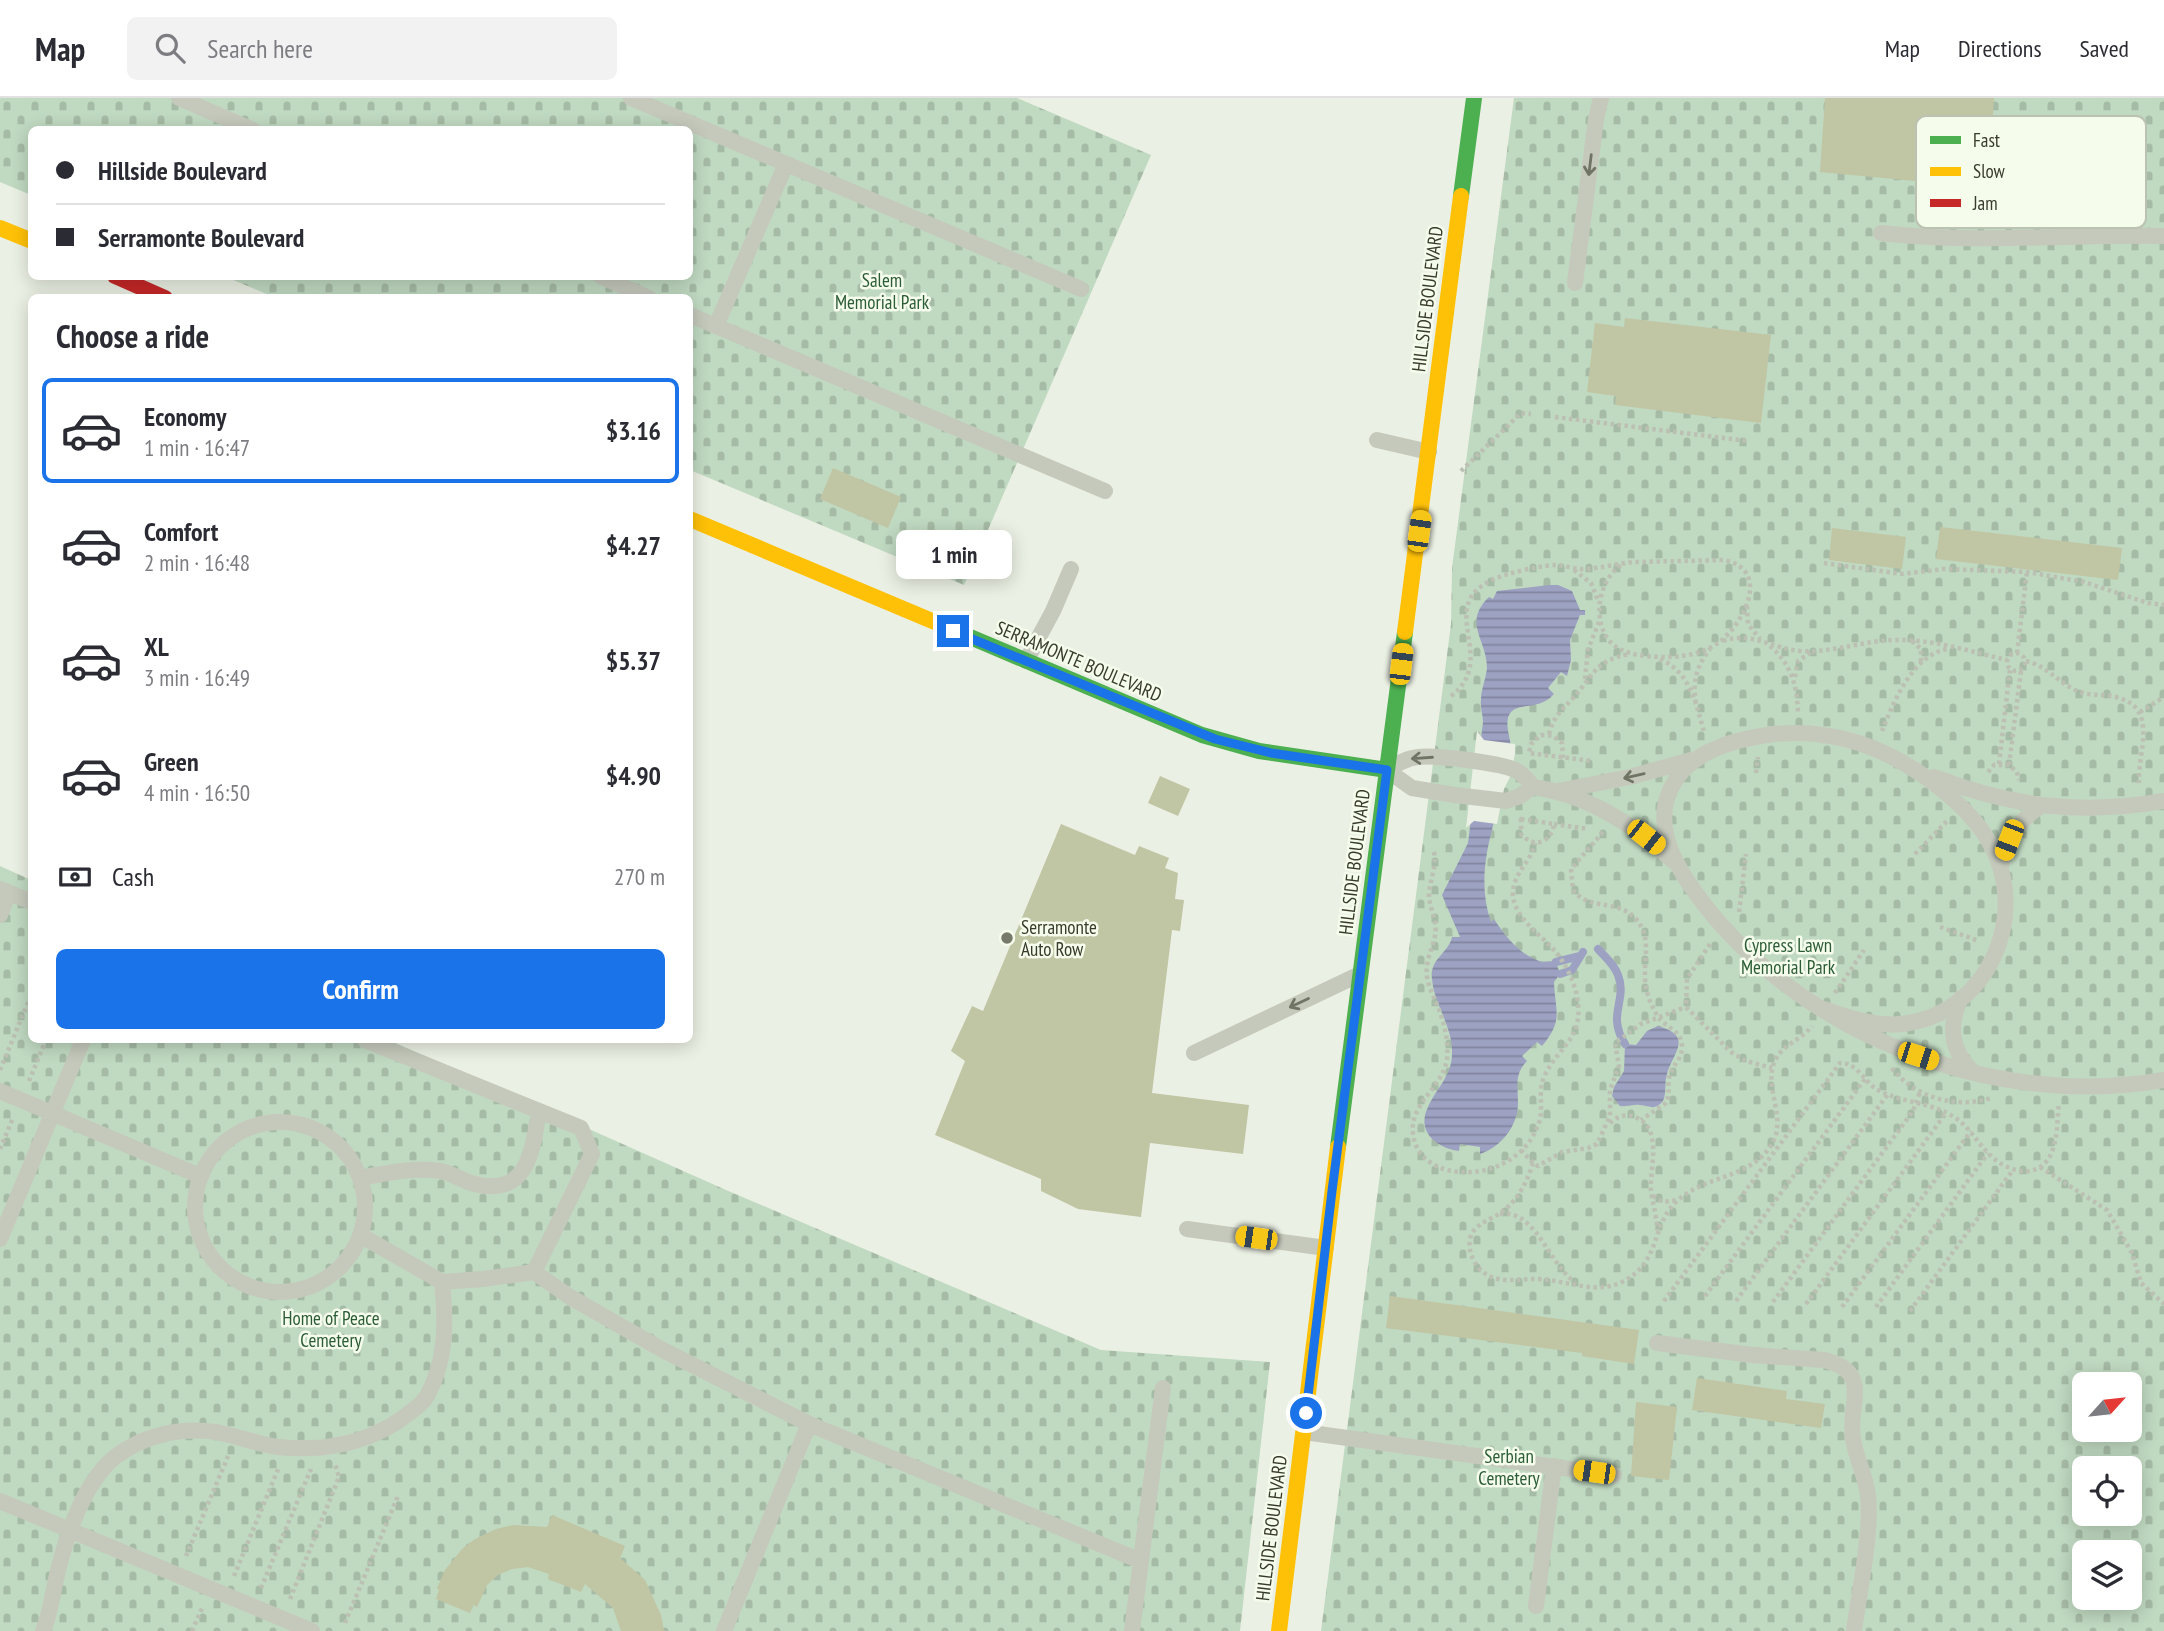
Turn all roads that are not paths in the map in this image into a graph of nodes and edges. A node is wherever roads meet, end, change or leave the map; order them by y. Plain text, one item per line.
1 (179, 98) edge
2 (631, 98) edge
3 (1474, 98) edge
4 (1601, 98) edge
5 (244, 126) edge
6 (786, 164) junction
7 (0, 228) edge
8 (1881, 233) dead end
9 (2164, 236) edge
10 (28, 239) edge
11 (124, 280) edge
12 (609, 280) edge
13 (1575, 283) dead end
14 (1081, 289) dead end
15 (156, 294) edge
16 (640, 294) edge
17 (693, 316) edge
18 (716, 326) junction
19 (1377, 440) dead end
20 (1429, 452) junction
21 (1105, 491) dead end
22 (693, 520) edge
23 (1071, 569) dead end
24 (1026, 662) junction
25 (1704, 754) junction
26 (1901, 761) junction
27 (1387, 770) junction
28 (1533, 787) junction
29 (1558, 791) junction
30 (2164, 801) edge
31 (2041, 806) junction
32 (1678, 865) junction
33 (2001, 866) junction
34 (5, 891) edge
35 (28, 900) edge
36 (0, 915) edge
37 (1361, 974) junction
38 (1961, 998) junction
39 (1824, 1009) junction
40 (82, 1043) edge
41 (372, 1043) edge
42 (1194, 1054) dead end
43 (1975, 1073) junction
44 (2164, 1080) edge
45 (0, 1091) edge
46 (539, 1111) junction
47 (52, 1113) junction
48 (200, 1176) junction
49 (360, 1178) junction
50 (1186, 1229) dead end
51 (360, 1235) junction
52 (0, 1238) edge
53 (1326, 1248) junction
54 (534, 1272) junction
55 (442, 1282) junction
56 (1657, 1343) dead end
57 (1163, 1388) dead end
58 (809, 1424) junction
59 (1304, 1432) junction
60 (1554, 1466) junction
61 (1614, 1475) dead end
62 (0, 1501) edge
63 (71, 1531) junction
64 (1141, 1561) junction
65 (1536, 1606) dead end
66 (272, 1623) edge
67 (43, 1631) edge
68 (312, 1631) edge
69 (724, 1631) edge
70 (1132, 1631) edge
71 (1279, 1631) edge
72 (1854, 1631) edge

1 - 5 lane
2 - 6 lane
3 - 20 main road, HILLSIDE BOULEVARD
4 -> 13 lane
6 - 14 lane
6 - 18 lane
7 - 10 main road
8 - 9 lane
11 - 15 main road
12 - 16 lane
17 - 18 lane
18 - 21 lane
19 - 20 lane
20 - 27 main road, HILLSIDE BOULEVARD
22 - 24 main road, SERRAMONTE BOULEVARD
23 - 24 lane
24 - 27 main road, SERRAMONTE BOULEVARD
25 - 26 lane
25 -> 29 lane
25 - 32 lane
26 - 31 lane
26 - 33 lane
27 - 28 lane
28 -> 27 lane
27 - 37 main road, HILLSIDE BOULEVARD
28 - 29 lane
29 - 32 lane
30 - 31 lane
31 - 33 lane
32 - 39 lane
33 - 38 lane
34 - 35 lane
34 - 36 lane
37 -> 42 lane
37 - 53 main road, HILLSIDE BOULEVARD
38 - 39 lane
38 - 43 lane
39 - 43 lane
40 - 47 lane
41 - 46 lane
43 - 44 lane
45 - 47 lane
46 - 49 lane
46 - 54 lane
47 - 48 lane
47 - 52 lane
48 - 49 lane
48 - 51 lane
49 - 51 lane
50 - 53 lane
51 - 55 lane
53 - 59 main road, HILLSIDE BOULEVARD
54 - 55 lane
54 - 58 lane
55 - 63 lane
56 - 72 lane
57 - 64 lane
58 - 64 lane
58 - 69 lane
59 - 60 lane
59 - 71 main road, HILLSIDE BOULEVARD
60 - 61 lane
60 - 65 lane
62 - 63 lane
63 - 66 lane
63 - 67 lane
64 - 70 lane
66 - 68 lane

